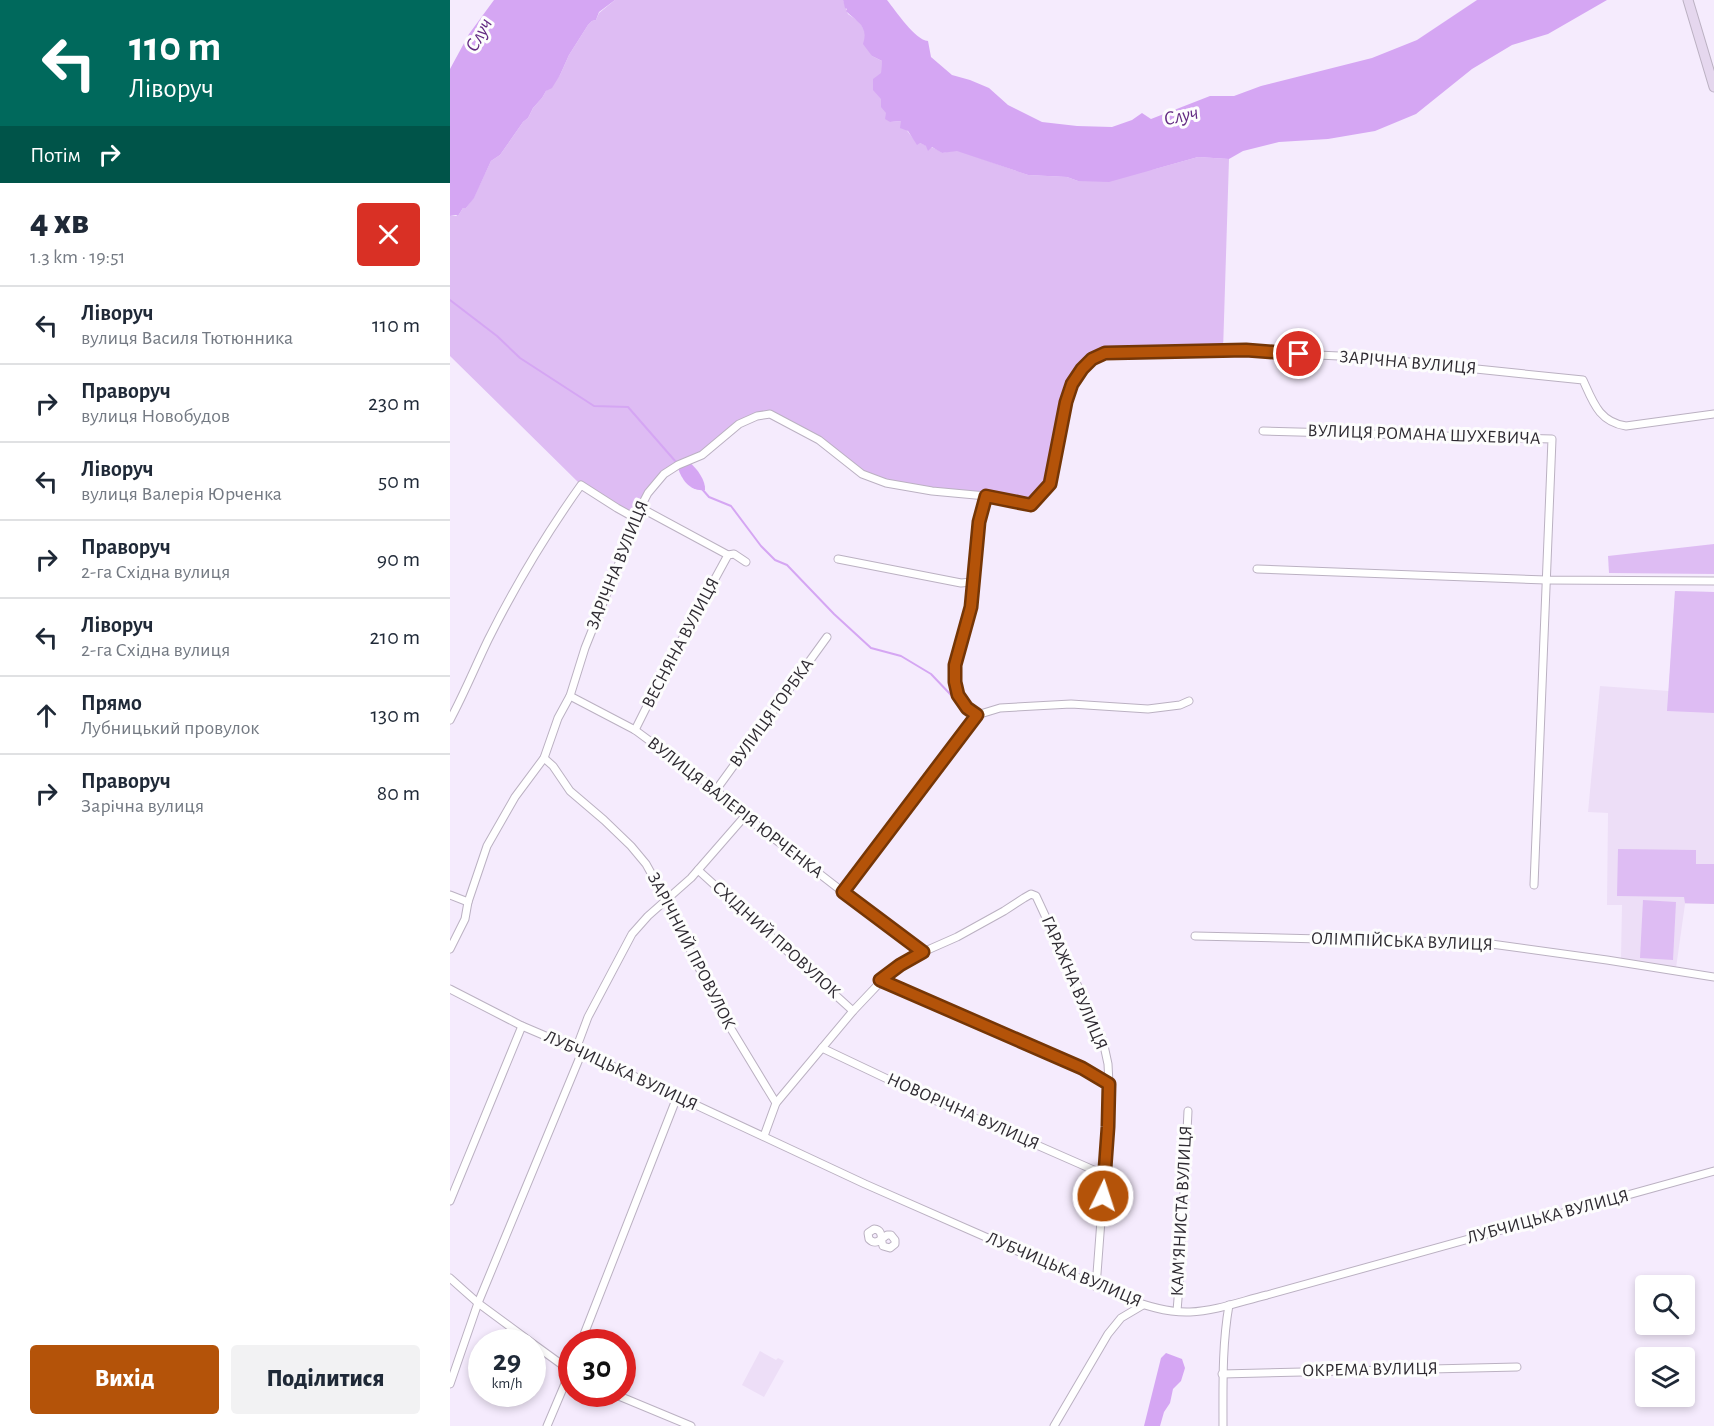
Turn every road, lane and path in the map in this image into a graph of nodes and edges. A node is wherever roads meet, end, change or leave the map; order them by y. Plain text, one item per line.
1 (1688, 0) edge
2 (1714, 87) edge
3 (1714, 414) edge
4 (1263, 430) dead end
5 (986, 496) junction
6 (640, 508) junction
7 (635, 518) junction
8 (728, 555) junction
9 (838, 559) dead end
10 (746, 562) dead end
11 (1257, 569) dead end
12 (1546, 580) junction
13 (1714, 581) edge
14 (972, 582) junction
15 (828, 637) dead end
16 (570, 696) junction
17 (1189, 701) dead end
18 (977, 715) junction
19 (450, 720) edge
20 (635, 730) junction
21 (544, 758) junction
22 (716, 790) junction
23 (745, 816) junction
24 (698, 870) junction
25 (1534, 885) dead end
26 (843, 892) junction
27 (450, 895) edge
28 (666, 900) junction
29 (468, 902) junction
30 (1195, 936) dead end
31 (450, 949) edge
32 (923, 952) junction
33 (1714, 977) edge
34 (880, 980) junction
35 (450, 989) edge
36 (853, 1011) junction
37 (522, 1026) junction
38 (822, 1048) junction
39 (579, 1050) junction
40 (1109, 1084) junction
41 (677, 1097) junction
42 (776, 1103) junction
43 (1188, 1111) dead end
44 (764, 1136) junction
45 (1714, 1171) edge
46 (1105, 1175) junction
47 (450, 1201) edge
48 (450, 1278) edge
49 (1096, 1287) junction
50 (478, 1303) junction
51 (1143, 1305) junction
52 (1229, 1305) junction
53 (1176, 1311) junction
54 (513, 1329) edge
55 (586, 1329) edge
56 (1517, 1367) dead end
57 (1222, 1374) junction
58 (450, 1384) edge
59 (558, 1400) edge
60 (636, 1403) edge
61 (547, 1426) edge
62 (691, 1426) edge
63 (1054, 1426) edge
64 (1223, 1426) edge

1 - 2 main road
3 - 5 street, ЗАРІЧНА ВУЛИЦЯ
4 - 12 street, ВУЛИЦЯ РОМАНА ШУХЕВИЧА
5 - 6 street, ЗАРІЧНА ВУЛИЦЯ
5 - 14 street
6 - 7 street, ЗАРІЧНА ВУЛИЦЯ
6 - 8 street
7 - 16 street, ЗАРІЧНА ВУЛИЦЯ
7 - 19 street
8 - 10 street
8 - 20 street, ВЕСНЯНА ВУЛИЦЯ
9 - 14 street
11 - 12 street
12 - 13 street
12 - 25 street, ВУЛИЦЯ РОМАНА ШУХЕВИЧА
14 - 18 street
15 - 22 street, ВУЛИЦЯ ГОРБКА
16 - 20 street, ВУЛИЦЯ ВАЛЕРІЯ ЮРЧЕНКА
16 - 21 street, ЗАРІЧНА ВУЛИЦЯ
17 - 18 street
18 - 26 street
20 - 22 street, ВУЛИЦЯ ВАЛЕРІЯ ЮРЧЕНКА
21 - 28 street, ЗАРІЧНИЙ ПРОВУЛОК
21 - 29 street, ЗАРІЧНА ВУЛИЦЯ
22 - 23 street, ВУЛИЦЯ ВАЛЕРІЯ ЮРЧЕНКА
23 - 24 street
23 - 26 street, ВУЛИЦЯ ВАЛЕРІЯ ЮРЧЕНКА
24 - 28 street
24 - 36 street, СХІДНИЙ ПРОВУЛОК
26 - 32 street, ВУЛИЦЯ ВАЛЕРІЯ ЮРЧЕНКА
27 - 29 street
28 - 39 street
28 - 42 street, ЗАРІЧНИЙ ПРОВУЛОК
29 - 31 street, ЗАРІЧНА ВУЛИЦЯ
30 - 33 street, ОЛІМПІЙСЬКА ВУЛИЦЯ
32 - 34 street
32 - 40 street, ГАРАЖНА ВУЛИЦЯ
34 - 36 street
34 - 40 street
35 - 37 street, ЛУБЧИЦЬКА ВУЛИЦЯ
36 - 38 street
37 - 39 street, ЛУБЧИЦЬКА ВУЛИЦЯ
37 - 47 street
38 - 42 street
38 - 46 street, НОВОРІЧНА ВУЛИЦЯ
39 - 41 street, ЛУБЧИЦЬКА ВУЛИЦЯ
39 - 50 street
40 - 46 street, ГАРАЖНА ВУЛИЦЯ
41 - 44 street, ЛУБЧИЦЬКА ВУЛИЦЯ
41 - 55 street
42 - 44 street
43 - 53 street, КАМ'ЯНИСТА ВУЛИЦЯ
44 - 49 street, ЛУБЧИЦЬКА ВУЛИЦЯ
45 - 52 street, ЛУБЧИЦЬКА ВУЛИЦЯ
46 - 49 street, ГАРАЖНА ВУЛИЦЯ
48 - 50 street
49 - 51 street, ЛУБЧИЦЬКА ВУЛИЦЯ
50 - 54 street
50 - 58 street
51 - 53 street, ЛУБЧИЦЬКА ВУЛИЦЯ
51 - 63 street
52 - 53 street, ЛУБЧИЦЬКА ВУЛИЦЯ
52 - 57 street
56 - 57 street, ОКРЕМА ВУЛИЦЯ
57 - 64 street
59 - 61 street
60 - 62 street

